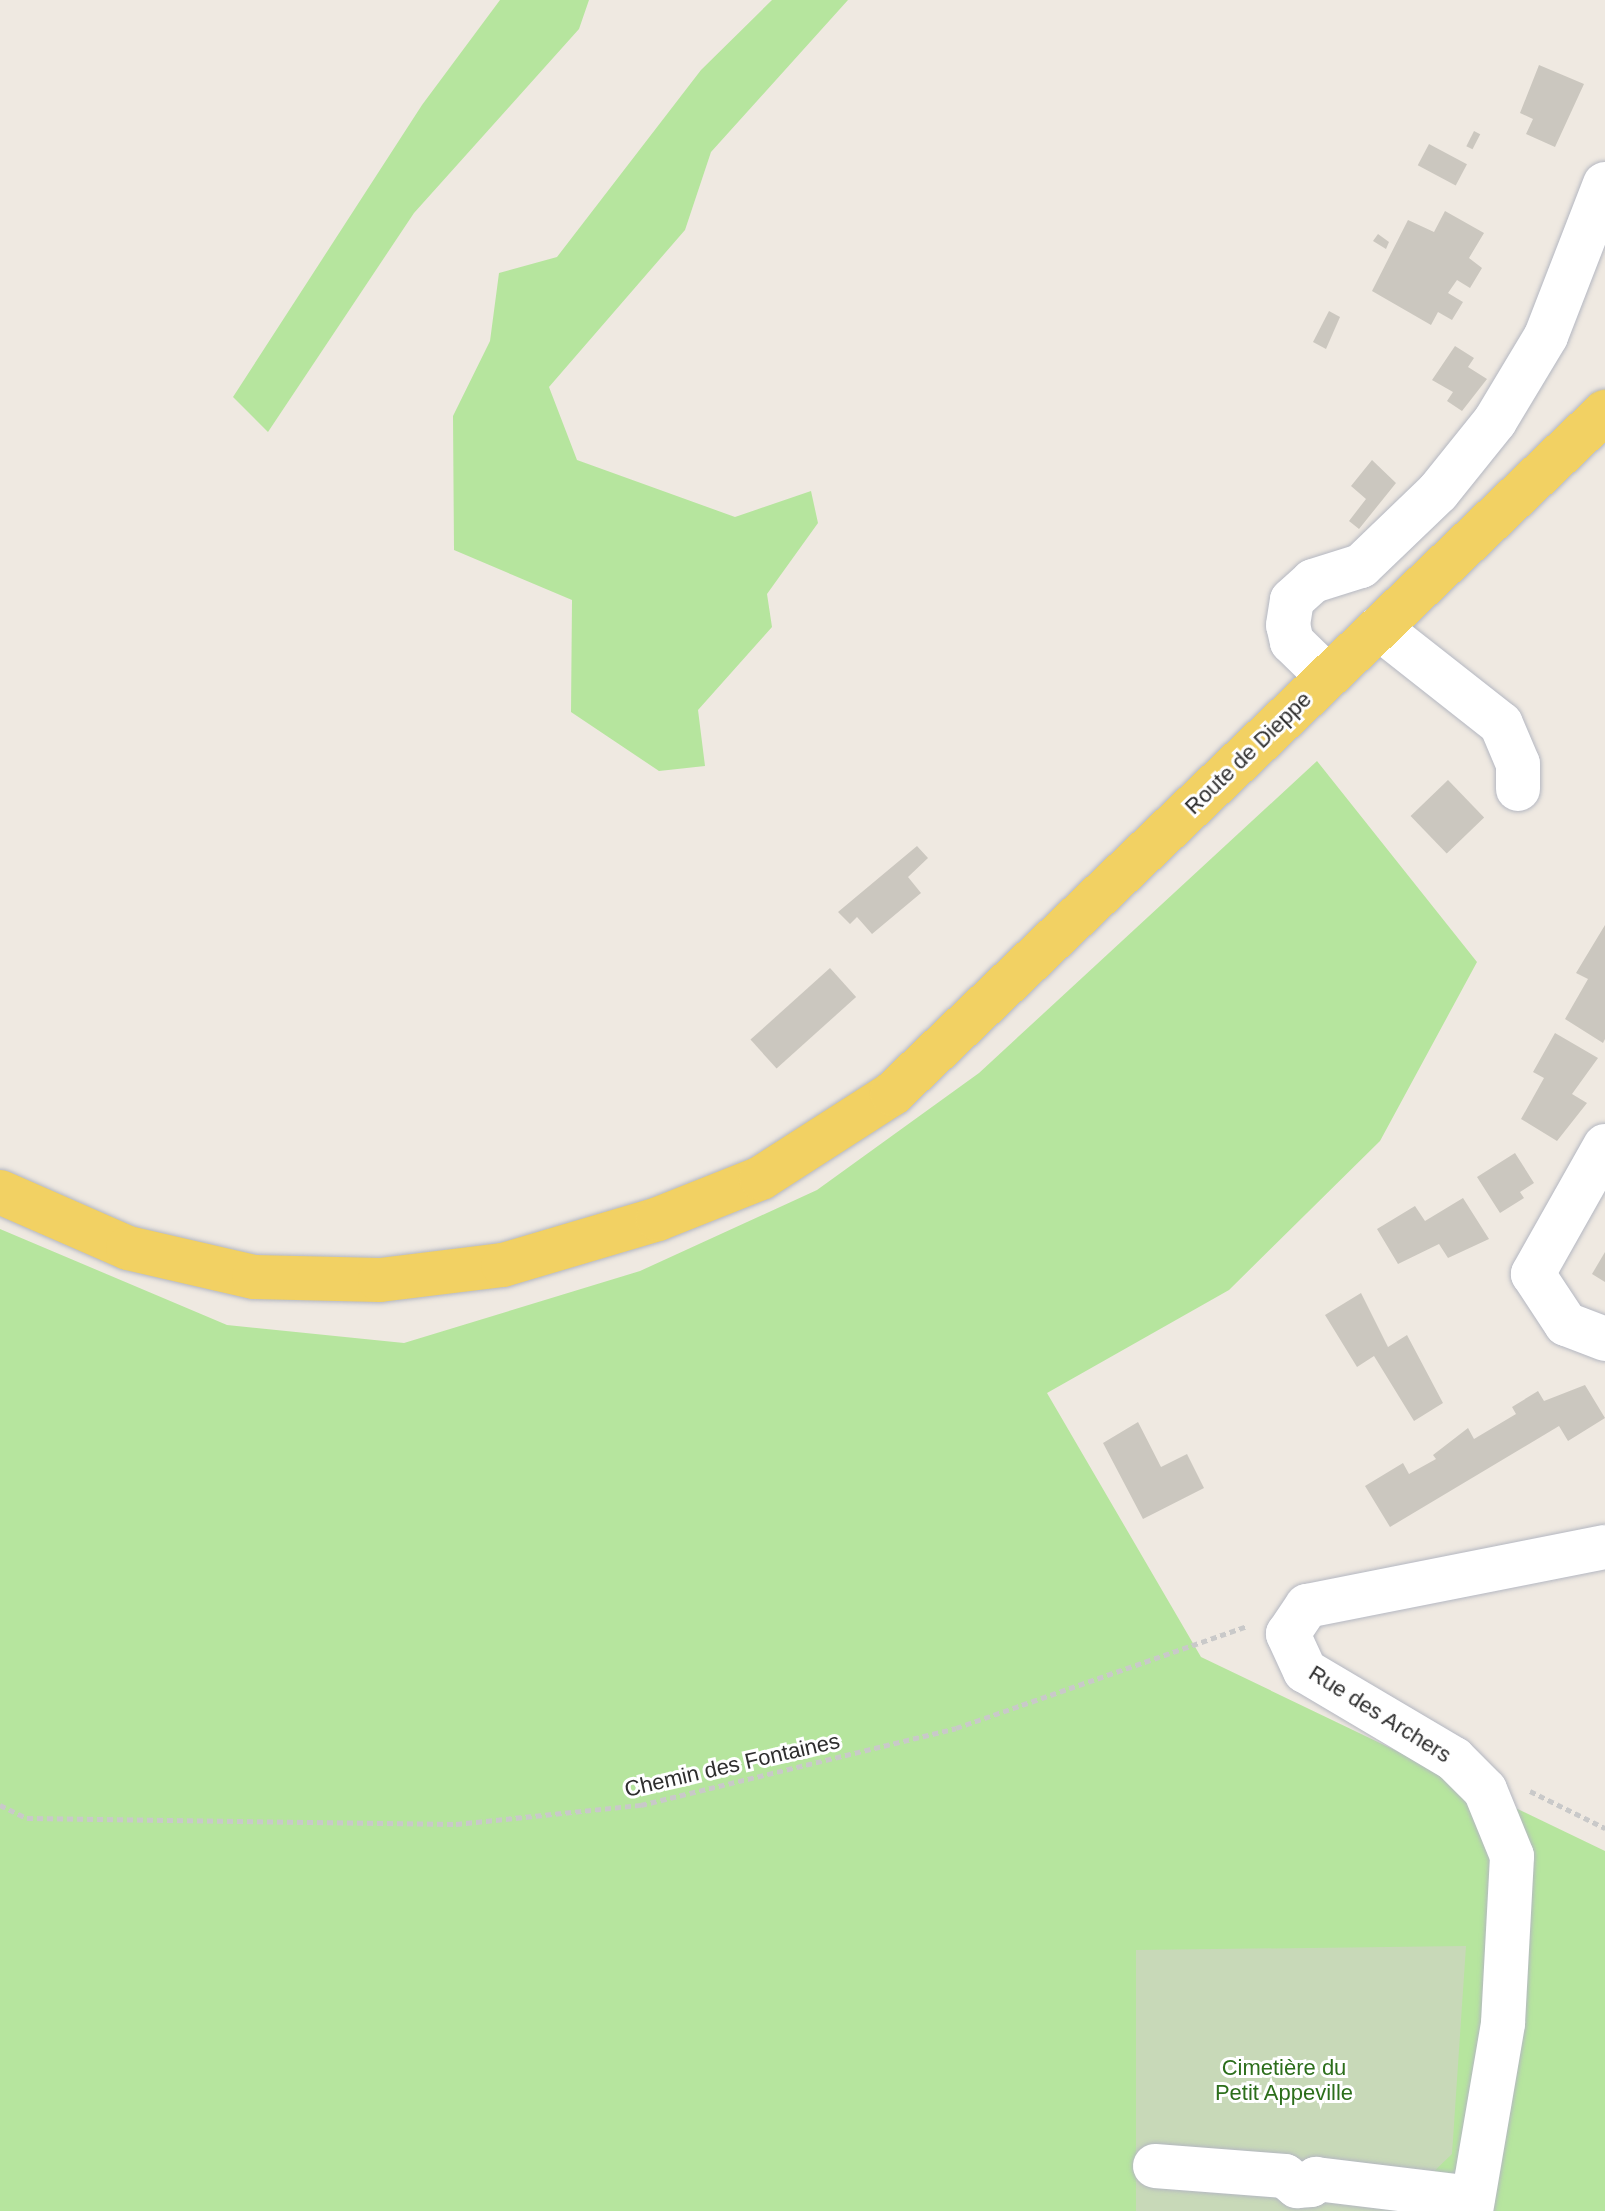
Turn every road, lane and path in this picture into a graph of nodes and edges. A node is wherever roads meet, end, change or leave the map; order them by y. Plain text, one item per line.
1 (1605, 184) edge
2 (1605, 412) edge
3 (1379, 628) junction
4 (1327, 676) junction
5 (1518, 789) dead end
6 (1605, 1146) edge
7 (0, 1192) edge
8 (1605, 1339) edge
9 (1605, 1547) edge
10 (1307, 1606) junction
11 (1485, 1790) junction
12 (0, 1805) edge
13 (1605, 1828) edge
14 (1155, 2166) dead end
15 (1472, 2205) edge

1 - 4 street
2 - 3 main road, Route de Dieppe
3 - 4 main road, Route de Dieppe
3 - 5 street
4 - 7 main road, Route de Dieppe
6 - 8 street
9 - 10 street
10 - 11 street, Rue des Archers
10 - 12 path, Chemin des Fontaines
11 - 13 path
11 - 15 street, Rue des Archers
14 - 15 street

